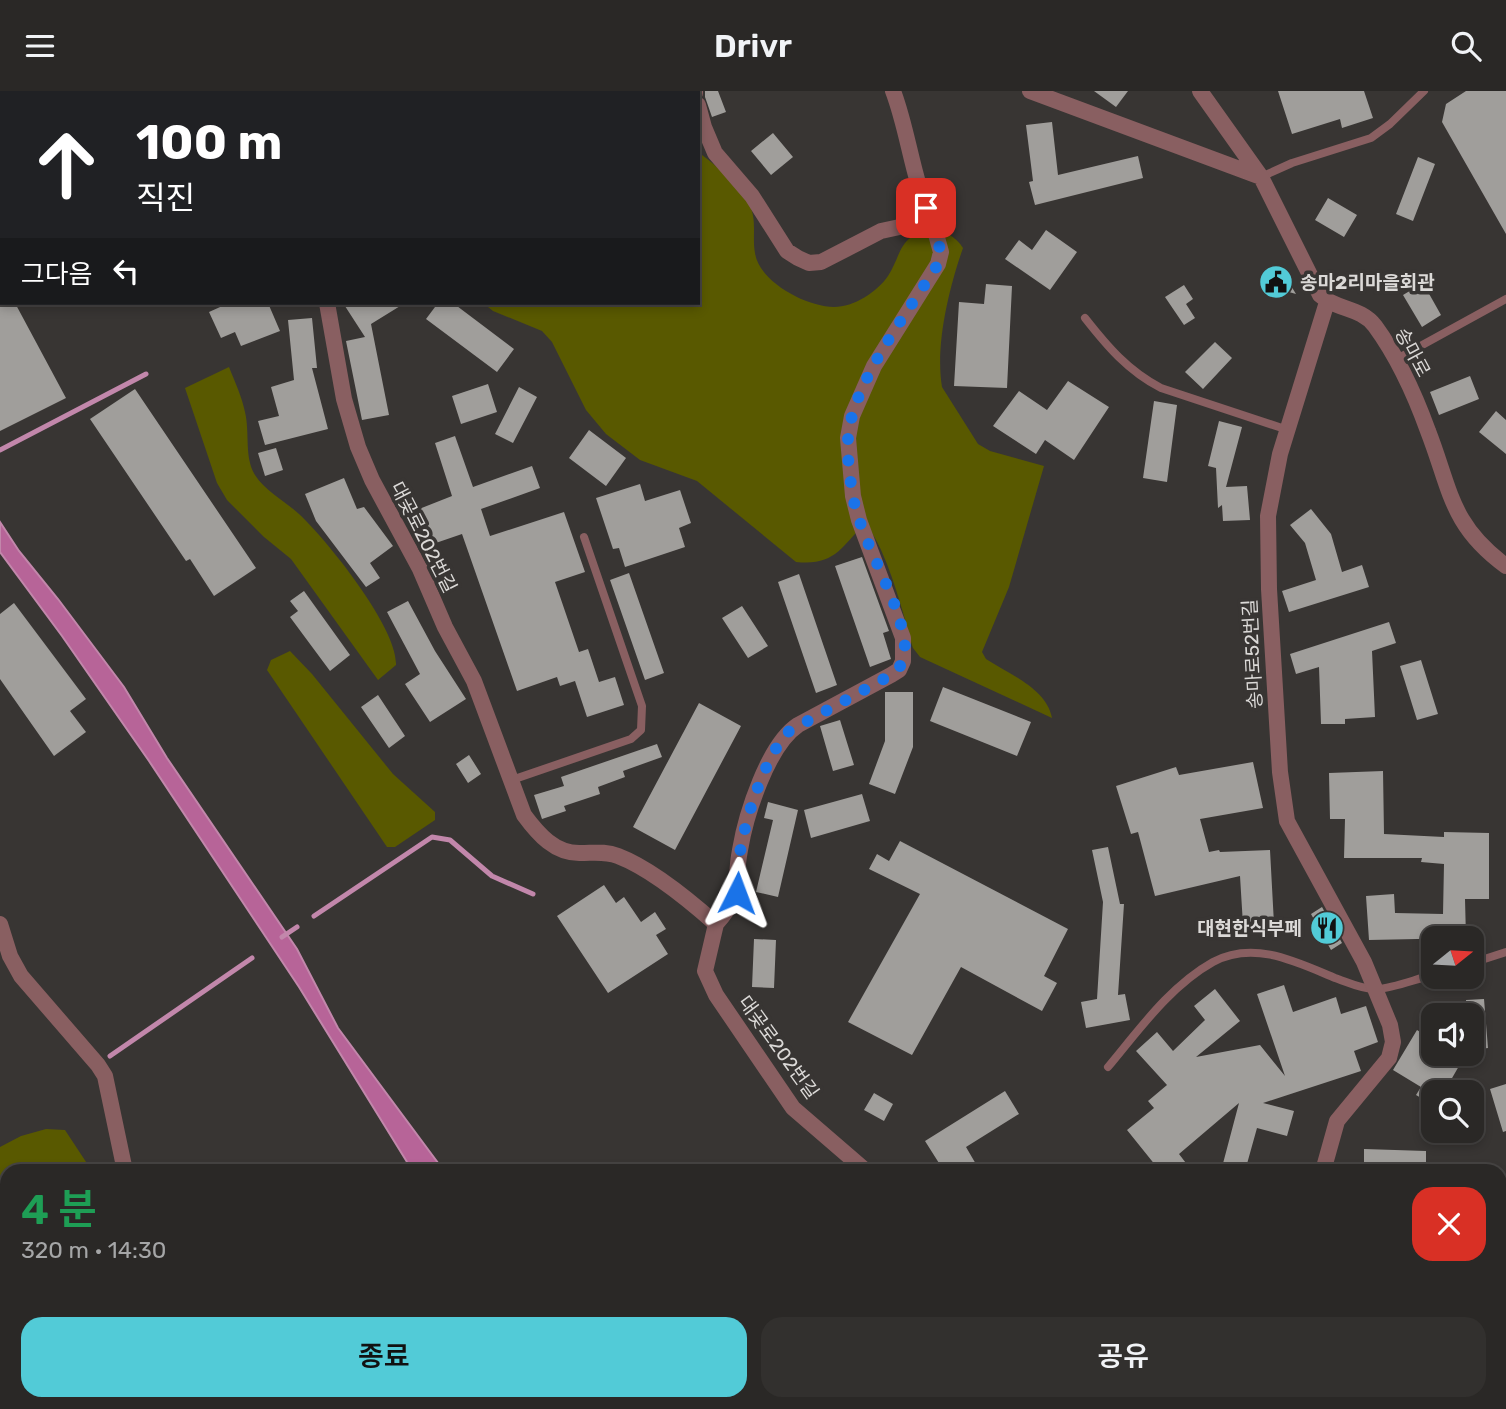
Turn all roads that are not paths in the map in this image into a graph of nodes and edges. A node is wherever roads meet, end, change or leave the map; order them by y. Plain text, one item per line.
1 (892, 91) edge
2 (1030, 91) edge
3 (1200, 91) edge
4 (1424, 91) edge
5 (700, 112) edge
6 (1261, 177) junction
7 (932, 221) junction
8 (1506, 299) edge
9 (1327, 302) junction
10 (327, 305) edge
11 (1085, 318) dead end
12 (1395, 360) junction
13 (1288, 429) junction
14 (584, 537) dead end
15 (1506, 566) edge
16 (509, 781) junction
17 (0, 924) edge
18 (716, 924) junction
19 (1506, 952) edge
20 (1484, 959) edge
21 (1421, 978) edge
22 (1376, 989) junction
23 (1108, 1067) dead end
24 (124, 1164) edge
25 (858, 1164) edge
26 (1325, 1164) edge

1 - 7 street, 대곶로202번길
2 - 6 street
3 - 6 street
4 - 6 lane
5 - 7 street
6 - 9 street
7 - 18 street, 대곶로202번길
8 - 12 lane
9 - 12 street, 송마로
9 - 13 street, 송마로52번길
10 - 16 street, 대곶로202번길
11 - 13 lane
12 - 15 street, 송마로
13 - 22 street, 송마로52번길
14 - 16 lane
16 - 18 street, 대곶로202번길
17 - 24 street
18 - 25 street, 대곶로202번길
19 - 20 lane
21 - 22 lane
22 - 23 lane
22 - 26 street, 송마로52번길

